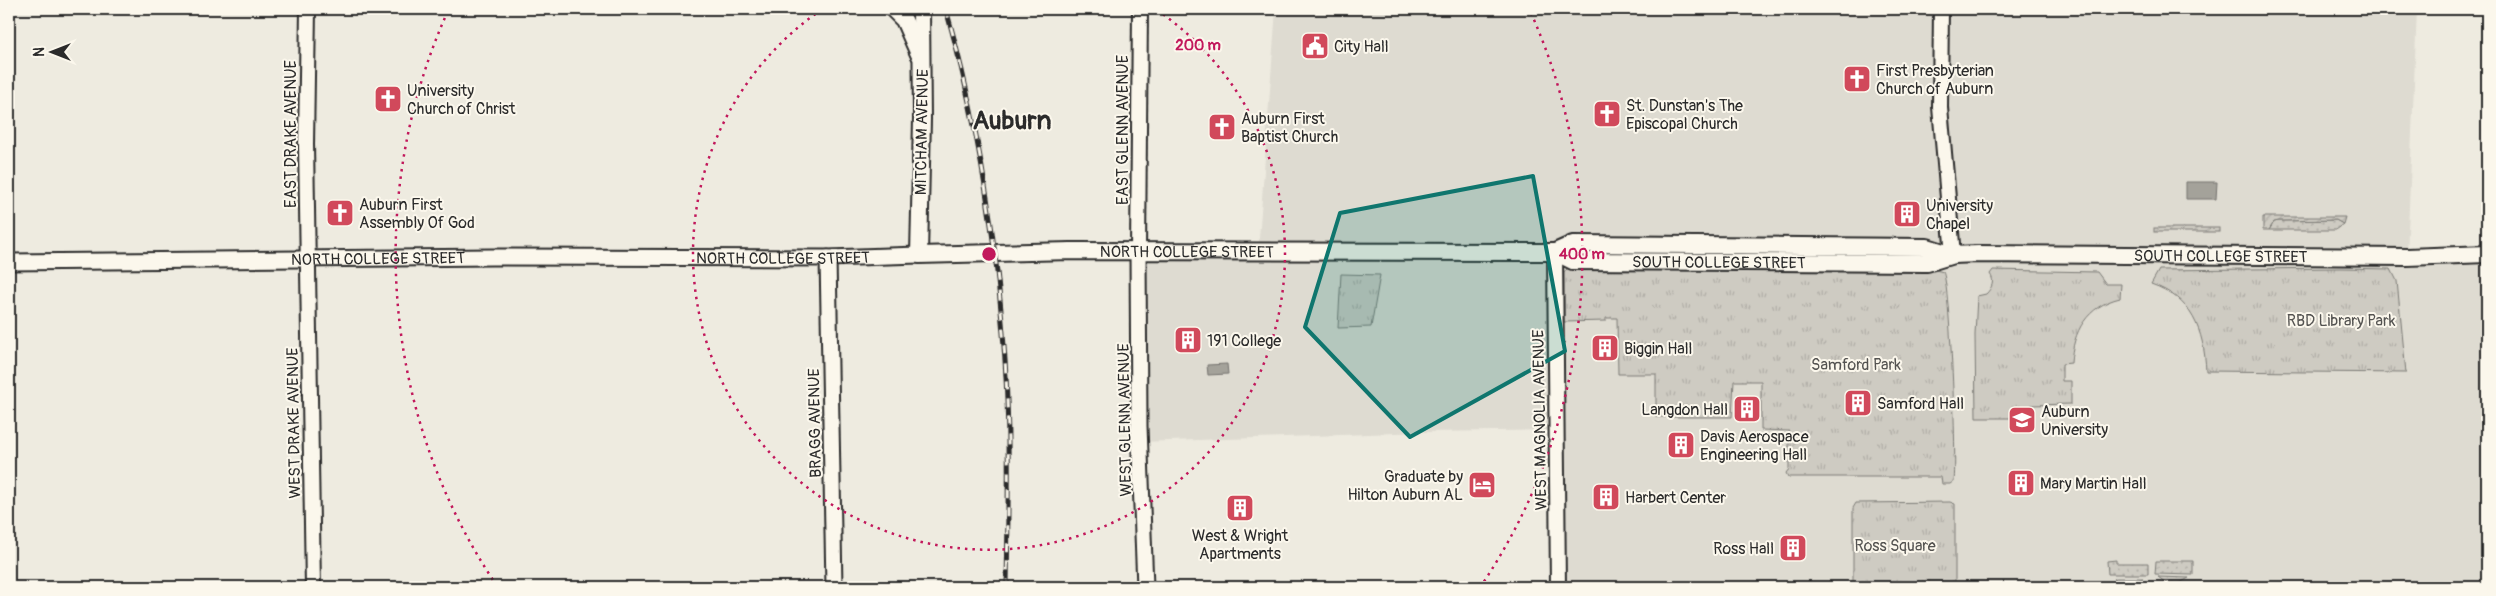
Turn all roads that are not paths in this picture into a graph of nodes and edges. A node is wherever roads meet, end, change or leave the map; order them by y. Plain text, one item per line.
1 (308, 9) edge
2 (893, 9) edge
3 (921, 9) edge
4 (1140, 9) edge
5 (1941, 9) edge
6 (922, 62) junction
7 (1138, 252) junction
8 (1556, 252) junction
9 (2487, 254) edge
10 (918, 255) junction
11 (1953, 255) junction
12 (828, 258) junction
13 (308, 259) junction
14 (9, 262) edge
15 (313, 587) edge
16 (834, 587) edge
17 (1145, 587) edge
18 (1558, 587) edge

1 - 13 street, EAST DRAKE AVENUE
2 - 6 main road
3 - 6 main road, MITCHAM AVENUE
4 - 7 street, EAST GLENN AVENUE
5 - 11 street
6 - 10 main road, MITCHAM AVENUE
7 - 8 main road, NORTH COLLEGE STREET
7 - 10 main road, NORTH COLLEGE STREET
7 - 17 main road, WEST GLENN AVENUE
8 - 11 main road, SOUTH COLLEGE STREET
8 - 18 street, WEST MAGNOLIA AVENUE
9 - 11 main road, SOUTH COLLEGE STREET
10 - 12 main road, NORTH COLLEGE STREET
12 - 13 main road, NORTH COLLEGE STREET
12 - 16 main road, BRAGG AVENUE
13 - 14 main road, NORTH COLLEGE STREET
13 - 15 street, WEST DRAKE AVENUE

